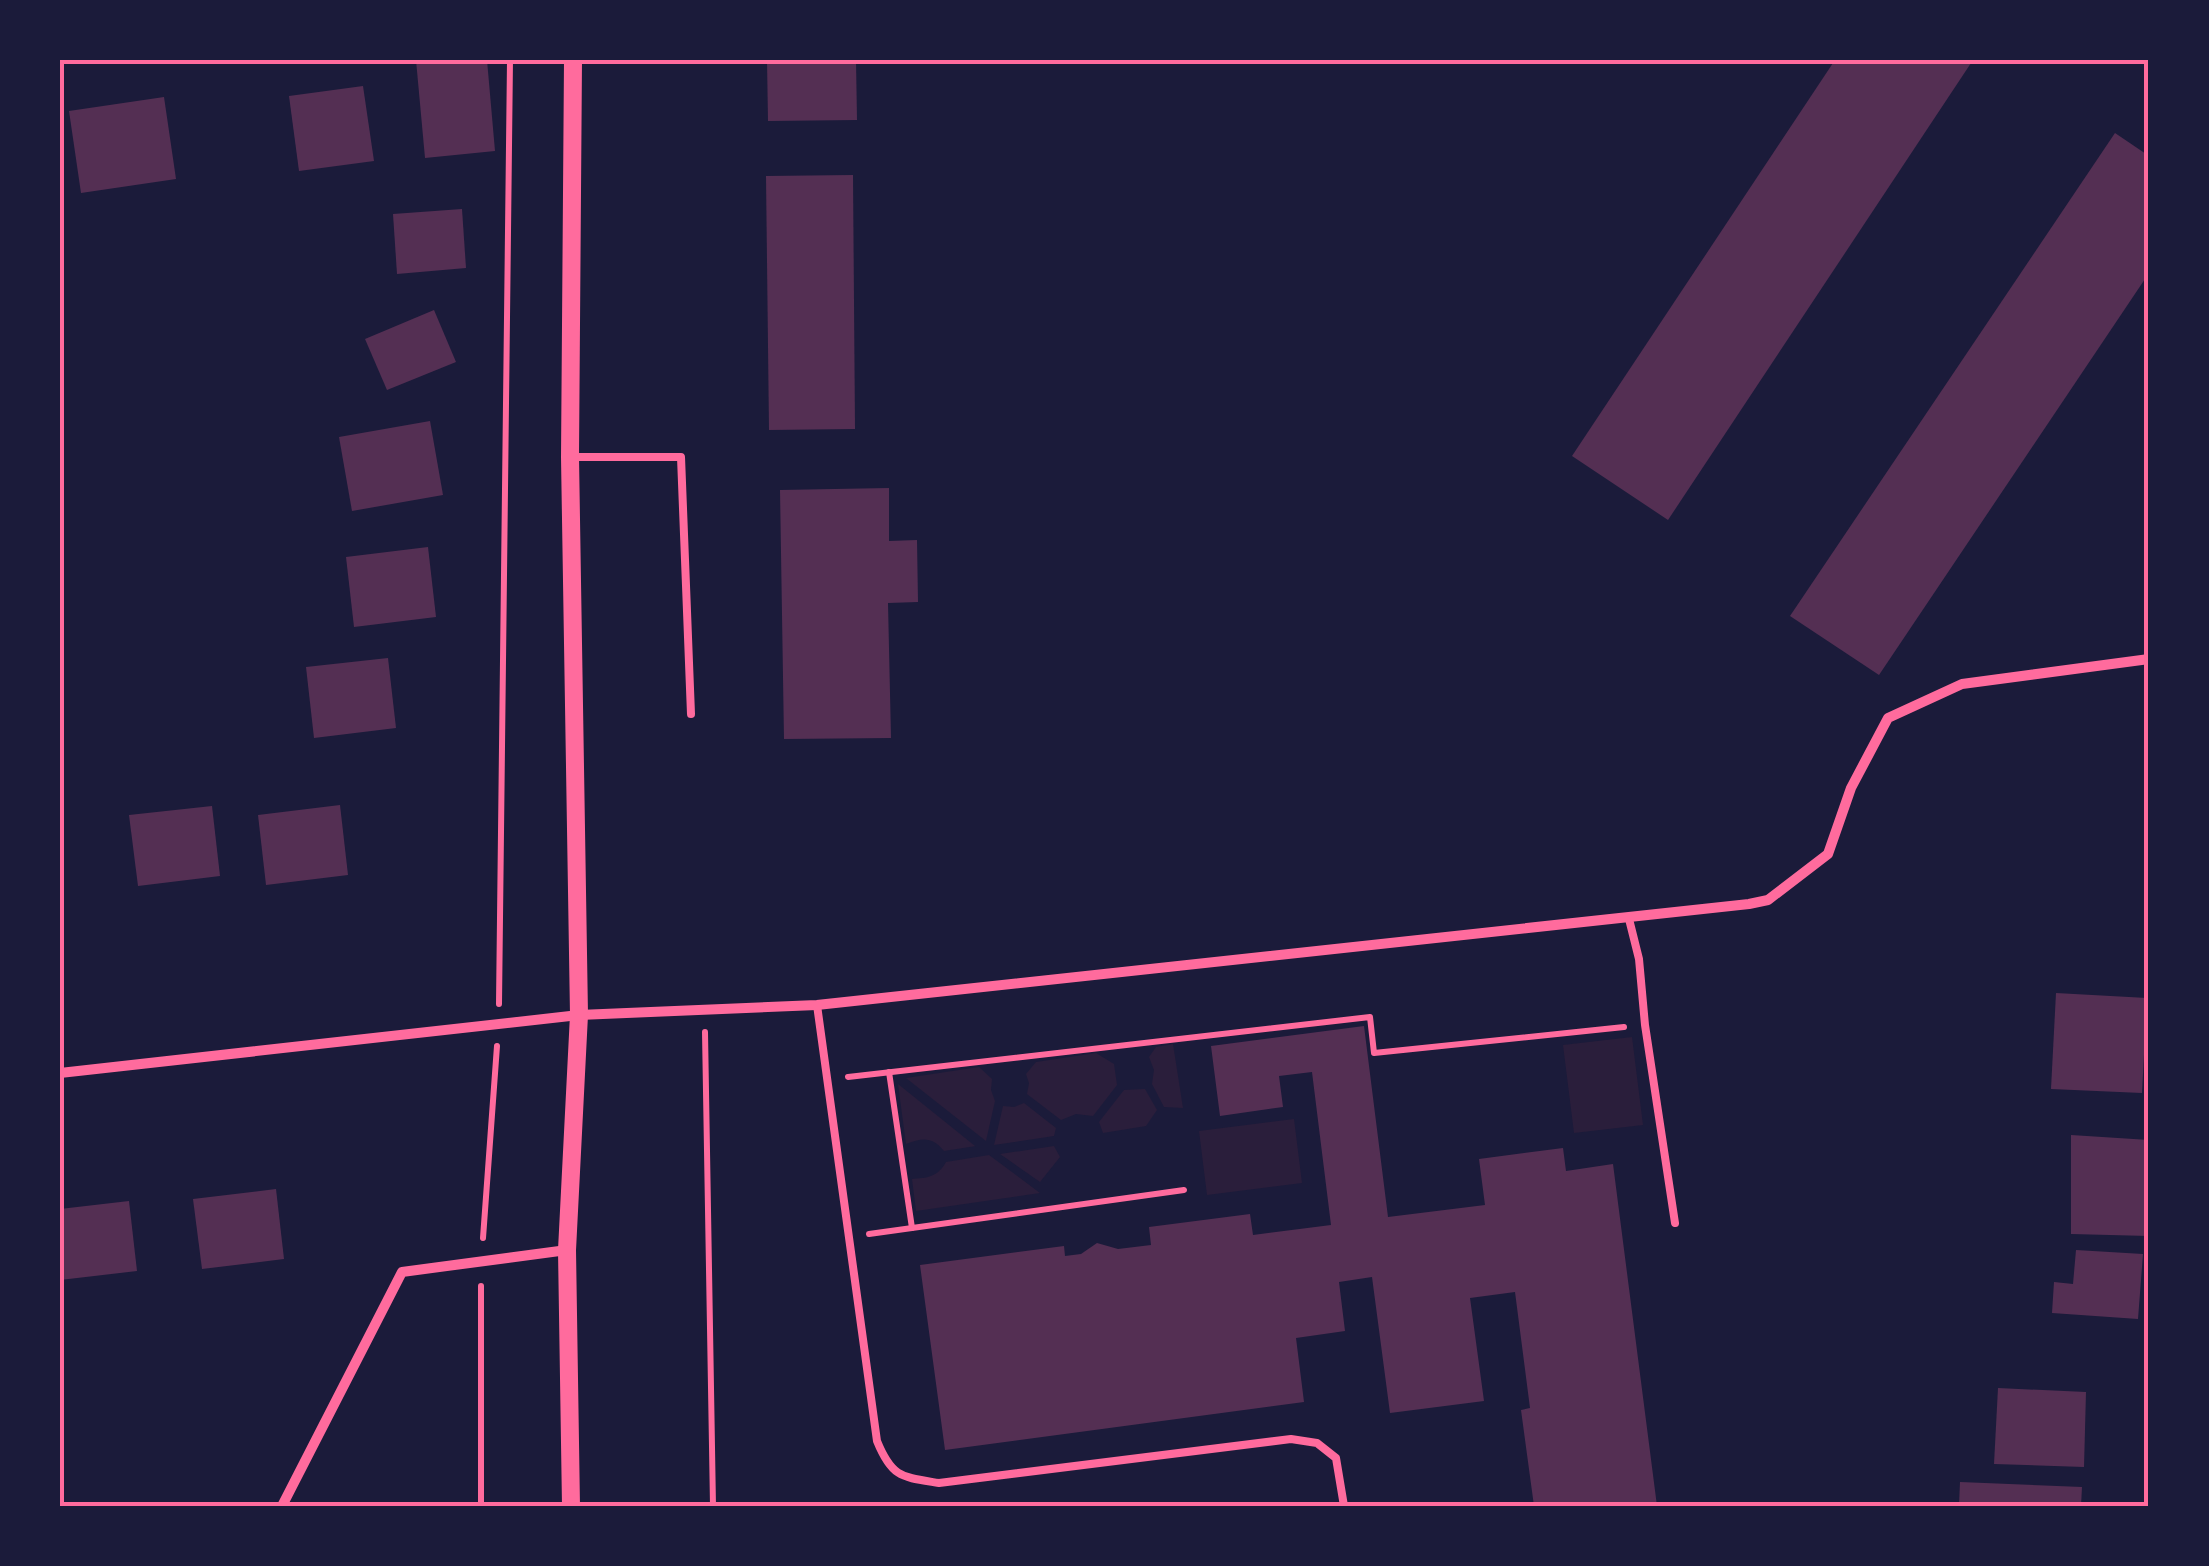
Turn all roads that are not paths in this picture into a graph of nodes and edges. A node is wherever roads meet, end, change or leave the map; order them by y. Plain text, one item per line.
1 (573, 60) edge
2 (570, 457) junction
3 (2149, 659) edge
4 (691, 714) dead end
5 (1629, 919) junction
6 (816, 1005) junction
7 (578, 1015) junction
8 (60, 1072) edge
9 (1675, 1223) dead end
10 (567, 1250) junction
11 (282, 1506) edge
12 (572, 1506) edge
13 (1344, 1506) edge

1 - 2 street
2 - 4 lane
2 - 7 street
3 - 5 street
5 - 6 street
5 - 9 lane
6 - 7 street
6 - 13 lane
7 - 8 street
7 - 10 street
10 - 11 street
10 - 12 street

